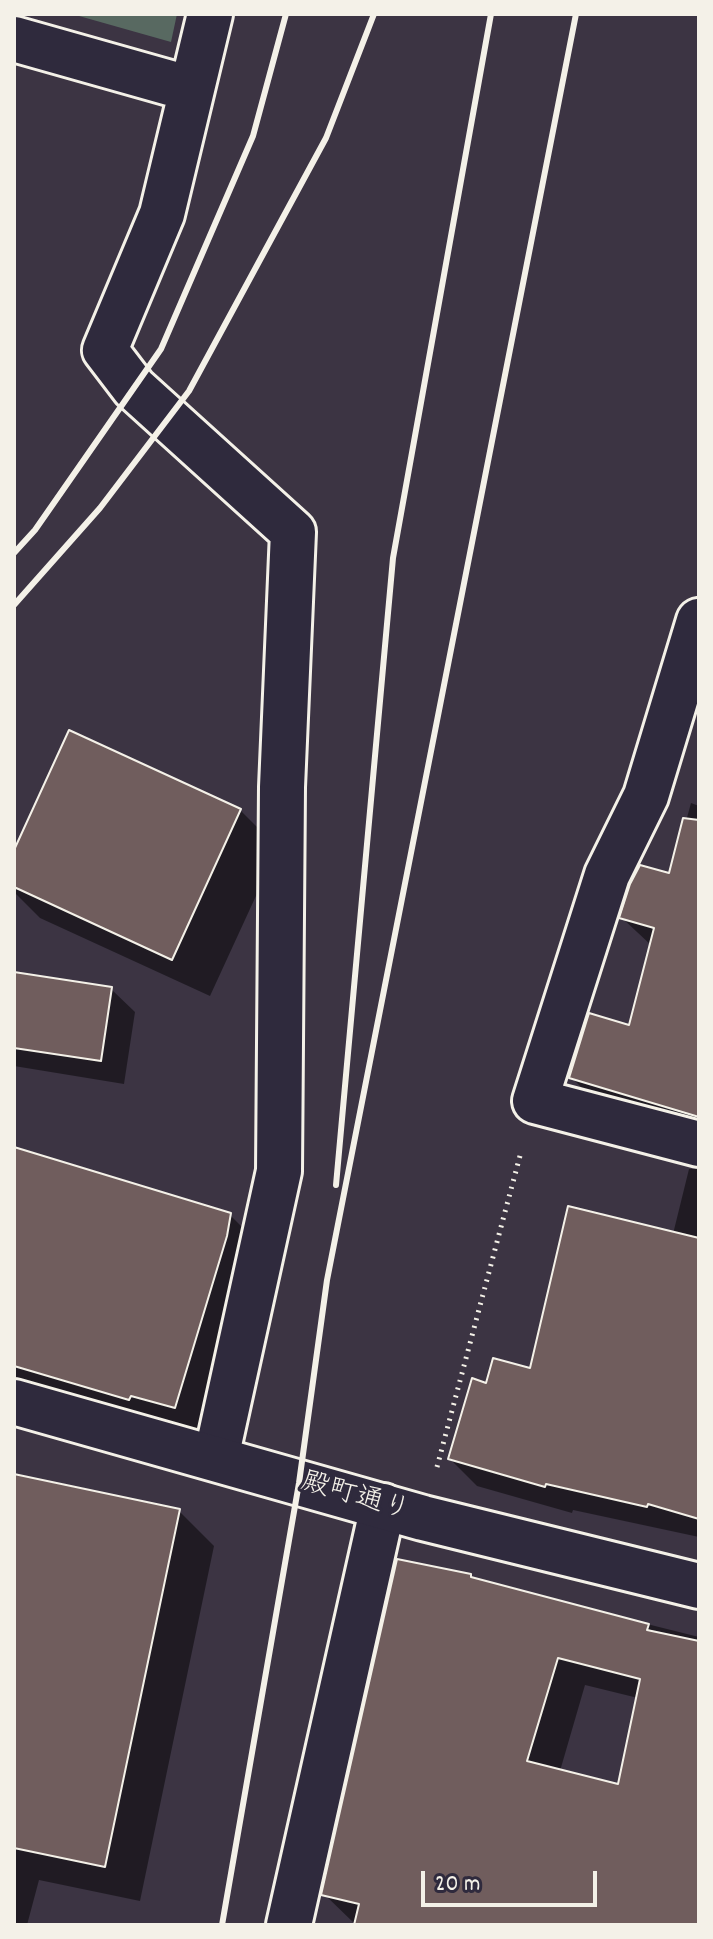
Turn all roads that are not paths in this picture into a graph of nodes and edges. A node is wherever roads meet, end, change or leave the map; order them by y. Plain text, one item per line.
1 (210, 14) edge
2 (14, 39) edge
3 (191, 89) junction
4 (699, 621) edge
5 (699, 1144) edge
6 (14, 1402) edge
7 (216, 1458) junction
8 (403, 1512) junction
9 (699, 1586) edge
10 (289, 1925) edge

1 - 3 street
2 - 3 street
3 - 7 street
4 - 5 street
6 - 7 street, 殿町通り
7 - 8 street, 殿町通り
8 - 9 street, 殿町通り
8 - 10 street

